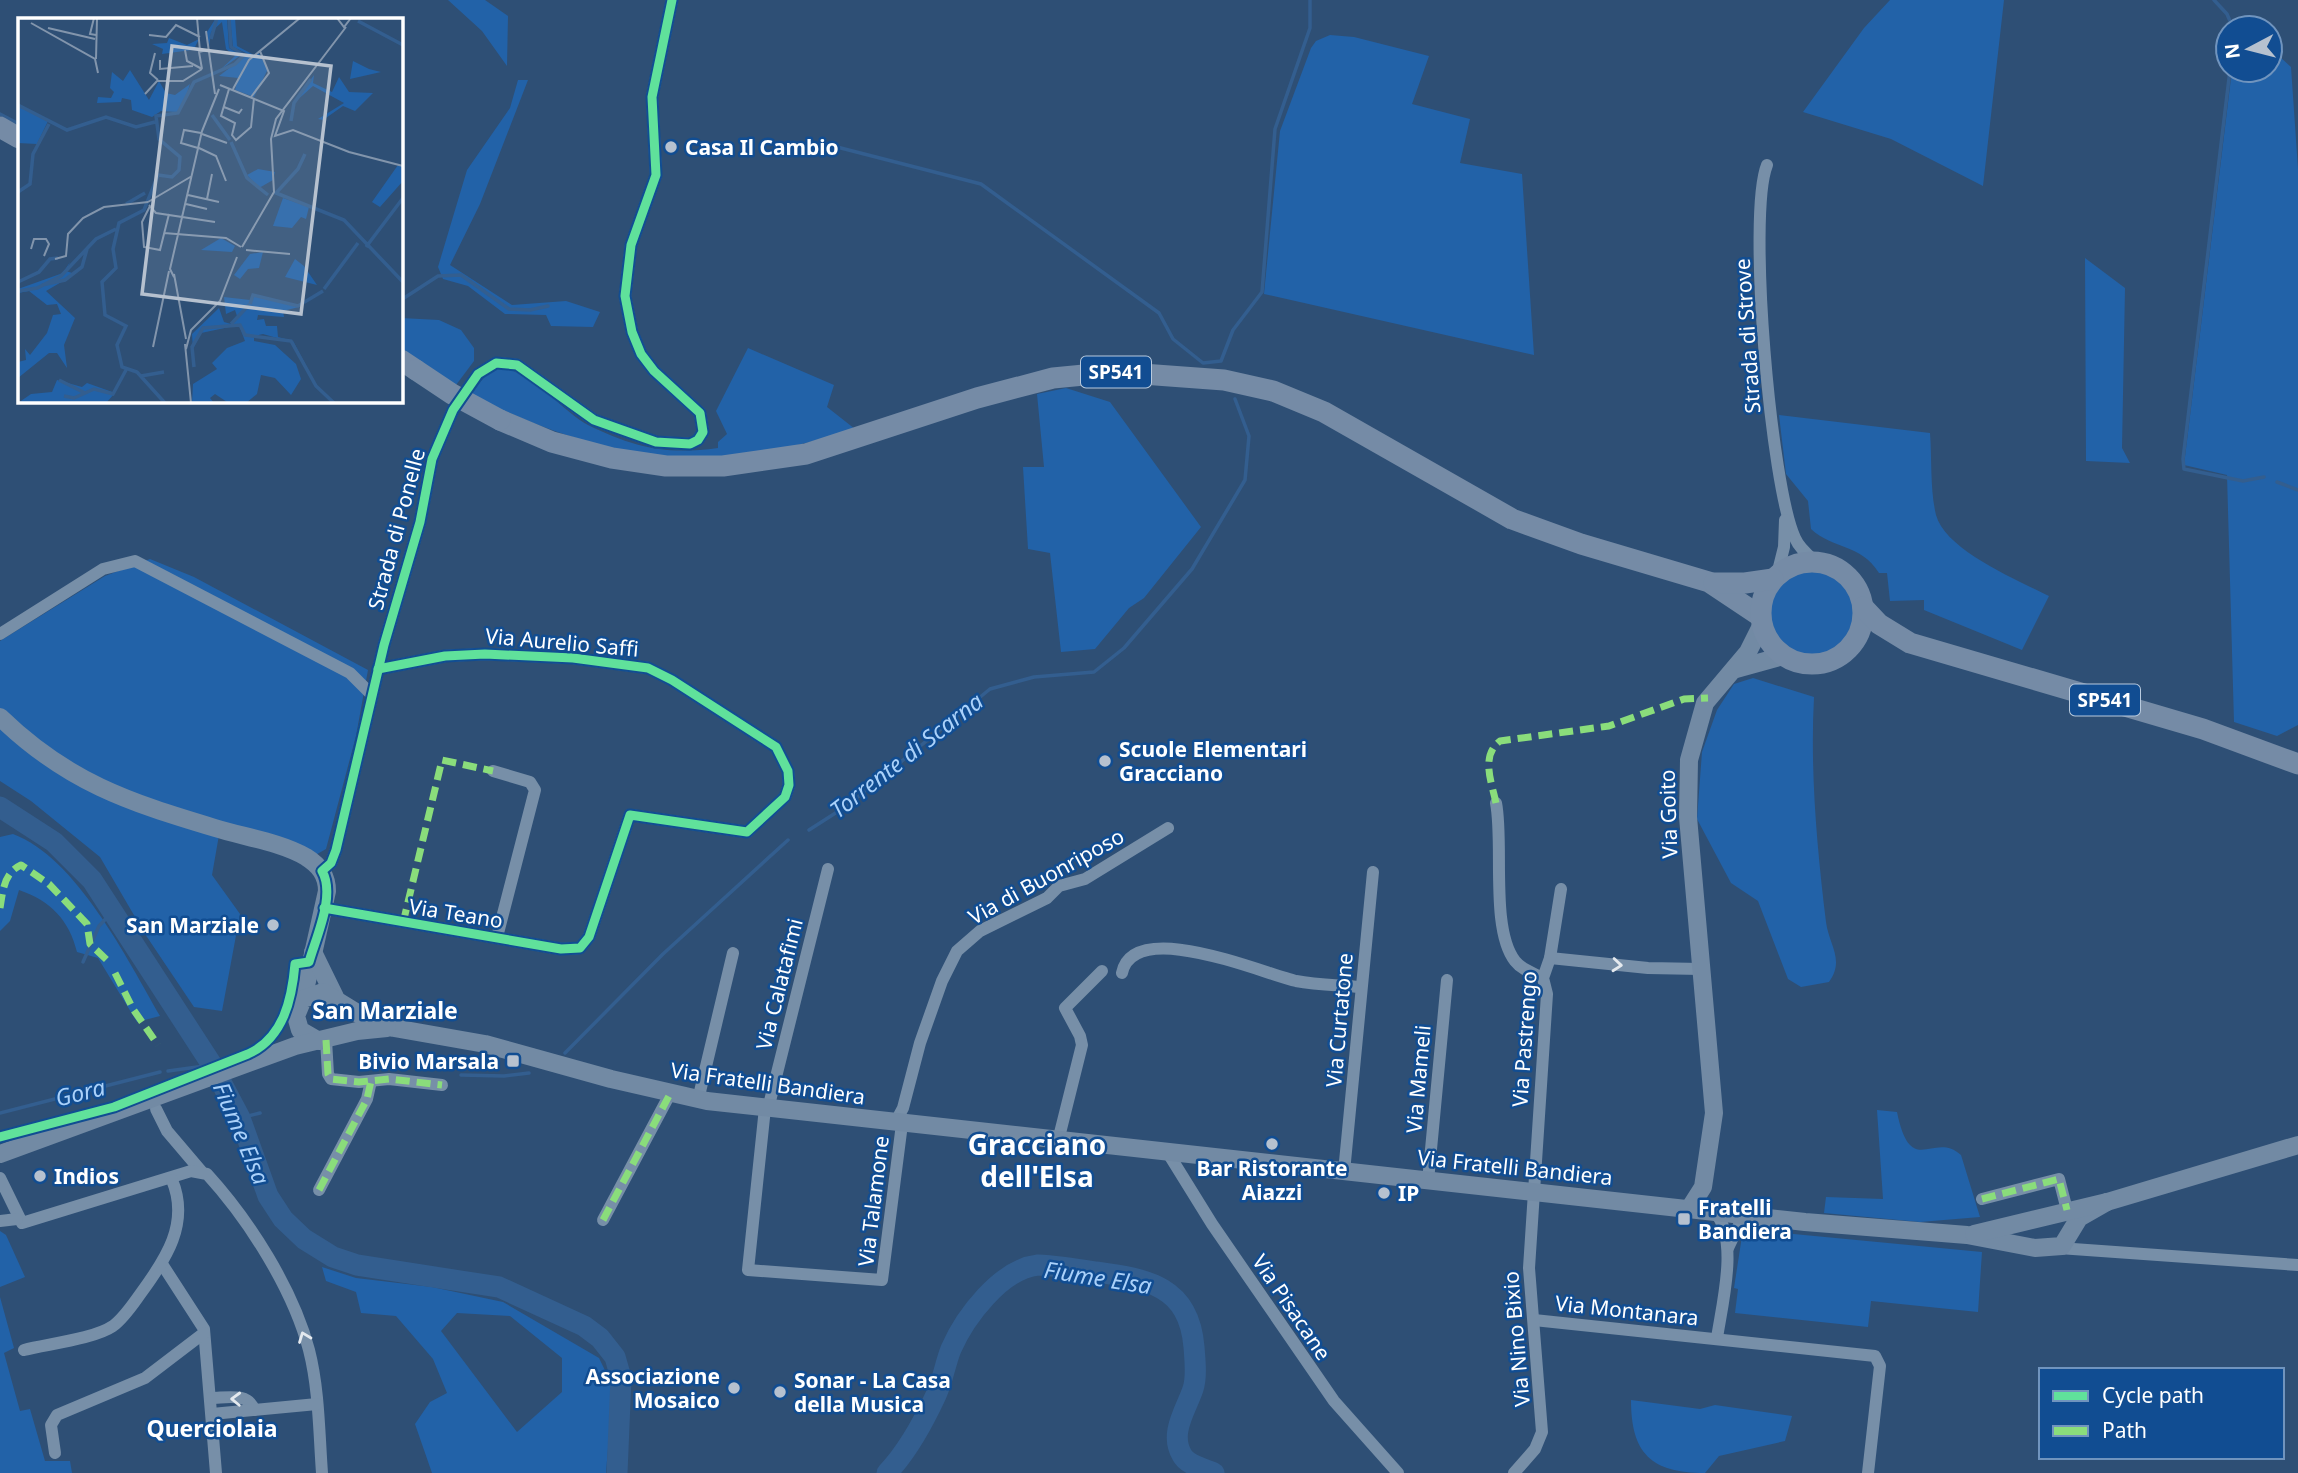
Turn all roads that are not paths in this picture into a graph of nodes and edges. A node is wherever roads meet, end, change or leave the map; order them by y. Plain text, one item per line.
1 (672, 0) edge
2 (0, 127) edge
3 (18, 137) edge
4 (1767, 165) dead end
5 (409, 365) edge
6 (1785, 505) junction
7 (1816, 562) junction
8 (1775, 577) junction
9 (1709, 582) junction
10 (1863, 607) junction
11 (1761, 620) junction
12 (0, 634) edge
13 (1910, 643) junction
14 (1851, 647) junction
15 (1783, 656) junction
16 (378, 669) junction
17 (1733, 670) junction
18 (372, 695) junction
19 (0, 717) edge
20 (2298, 764) edge
21 (494, 771) dead end
22 (1496, 803) dead end
23 (1168, 828) dead end
24 (828, 869) dead end
25 (322, 871) junction
26 (1373, 872) dead end
27 (1561, 889) dead end
28 (324, 908) junction
29 (497, 937) junction
30 (582, 947) joint
31 (313, 952) junction
32 (733, 953) dead end
33 (1549, 958) junction
34 (1701, 969) junction
35 (1102, 971) dead end
36 (1122, 972) dead end
37 (1543, 978) junction
38 (1447, 980) dead end
39 (1360, 987) junction
40 (338, 1001) junction
41 (300, 1004) junction
42 (394, 1028) junction
43 (326, 1039) junction
44 (269, 1056) junction
45 (371, 1081) junction
46 (442, 1085) dead end
47 (670, 1094) junction
48 (698, 1100) junction
49 (156, 1109) dead end
50 (766, 1109) junction
51 (899, 1123) junction
52 (80, 1126) junction
53 (34, 1134) junction
54 (1058, 1141) junction
55 (0, 1142) edge
56 (2298, 1145) edge
57 (0, 1149) edge
58 (1168, 1153) junction
59 (0, 1154) edge
60 (1710, 1157) junction
61 (201, 1171) junction
62 (1345, 1172) junction
63 (0, 1178) edge
64 (172, 1180) junction
65 (1428, 1181) junction
66 (319, 1190) dead end
67 (1532, 1192) junction
68 (1982, 1199) dead end
69 (2107, 1202) junction
70 (1689, 1209) junction
71 (2062, 1211) junction
72 (1715, 1212) junction
73 (1749, 1216) junction
74 (17, 1219) junction
75 (0, 1220) edge
76 (603, 1220) dead end
77 (2023, 1222) junction
78 (1967, 1235) junction
79 (2064, 1241) junction
80 (2026, 1246) junction
81 (1728, 1248) junction
82 (162, 1264) junction
83 (2298, 1265) edge
84 (1534, 1320) junction
85 (204, 1333) junction
86 (1717, 1338) junction
87 (24, 1350) dead end
88 (211, 1398) junction
89 (317, 1404) junction
90 (254, 1410) junction
91 (212, 1415) junction
92 (55, 1453) dead end
93 (216, 1473) edge
94 (322, 1473) edge
95 (1398, 1473) edge
96 (1514, 1473) edge
97 (1868, 1473) edge

1 - 16 street, Strada di Ponelle
2 - 3 main road
4 - 6 street, Strada di Strove
5 - 9 main road, SP541, bridge
6 - 7 street, Strada di Strove
6 - 8 street, Strada di Strove
7 - 8 main road, SP541
7 - 10 main road, SP541
8 - 9 main road, SP541
8 - 11 main road
9 - 11 main road, SP541
10 - 13 main road, SP541
10 - 14 main road
11 - 15 main road, SP541
11 - 17 main road, Via Goito
12 - 18 street
13 - 14 main road, SP541
13 - 20 main road, SP541
14 - 15 main road, SP541
15 - 17 main road
16 - 18 street, Strada di Ponelle
16 - 30 street, Via Aurelio Saffi
17 - 34 main road, Via Goito
18 - 25 street, Strada di Ponelle
19 - 25 main road
21 - 29 street, Via Teano
22 - 37 street
23 - 51 street, Via di Buonriposo
24 - 50 street, Via Calatafimi
25 - 28 main road
26 - 39 street, Via Curtatone
27 - 33 street, Via Pastrengo
28 - 29 street, Via Teano
28 - 31 main road
29 - 30 street, Via Teano
31 - 40 main road
31 - 41 main road
32 - 48 street
33 -> 34 street
33 - 37 street, Via Pastrengo
34 - 60 main road, Via Goito
35 - 54 street
36 - 39 street
37 - 67 street, Via Pastrengo
38 - 65 street, Via Mameli
39 - 62 street, Via Curtatone
40 - 41 main road, Via Fratelli Bandiera
40 - 42 main road, Via Fratelli Bandiera
40 - 43 main road
41 - 43 main road
41 - 44 main road
42 - 43 main road, Via Fratelli Bandiera
42 - 47 main road, Via Fratelli Bandiera
43 - 44 main road, Via Fratelli Bandiera
43 - 45 street
44 - 52 main road, Via Fratelli Bandiera
45 - 46 street
45 - 66 street
47 - 48 main road, Via Fratelli Bandiera
47 - 76 street
48 - 50 main road, Via Fratelli Bandiera
49 - 61 street
50 - 51 main road, Via Fratelli Bandiera
50 - 51 street, Via Talamone
51 - 54 main road, Via Fratelli Bandiera
52 - 53 main road
52 - 59 main road
53 - 55 main road
53 - 57 street
54 - 58 main road, Via Fratelli Bandiera
56 - 69 main road, Via Fratelli Bandiera
58 - 62 main road, Via Fratelli Bandiera
58 - 95 street, Via Pisacane
60 - 70 main road, Via Goito
60 - 72 main road, Via Goito
61 - 64 street
89 -> 61 street
62 - 65 main road, Via Fratelli Bandiera
63 - 74 street
64 - 74 street
64 - 82 street
65 - 67 main road, Via Fratelli Bandiera
67 - 70 main road, Via Fratelli Bandiera
67 - 84 street, Via Nino Bixio
68 - 71 street
69 - 71 main road, Via Fratelli Bandiera
69 - 79 main road, Via Fratelli Bandiera
70 - 72 main road, Via Fratelli Bandiera
71 - 77 main road, Via Fratelli Bandiera
71 - 79 main road
72 - 73 main road, Via Fratelli Bandiera
72 - 81 street, Via Montanara
73 - 78 main road, Via Fratelli Bandiera
73 - 81 street, Via Montanara
74 - 75 street
77 - 78 main road, Via Fratelli Bandiera
77 - 80 main road
78 - 80 main road, Via Fratelli Bandiera
79 - 80 main road, Via Fratelli Bandiera
79 - 83 street
81 - 86 street, Via Montanara
82 - 85 street
82 - 87 street
84 - 86 street, Via Montanara
84 - 96 street, Via Nino Bixio
85 - 88 street
85 - 92 street
86 - 97 street, Via Montanara
90 -> 88 street
88 - 91 street
89 - 90 street
89 - 94 street
90 - 91 street
91 - 93 street

